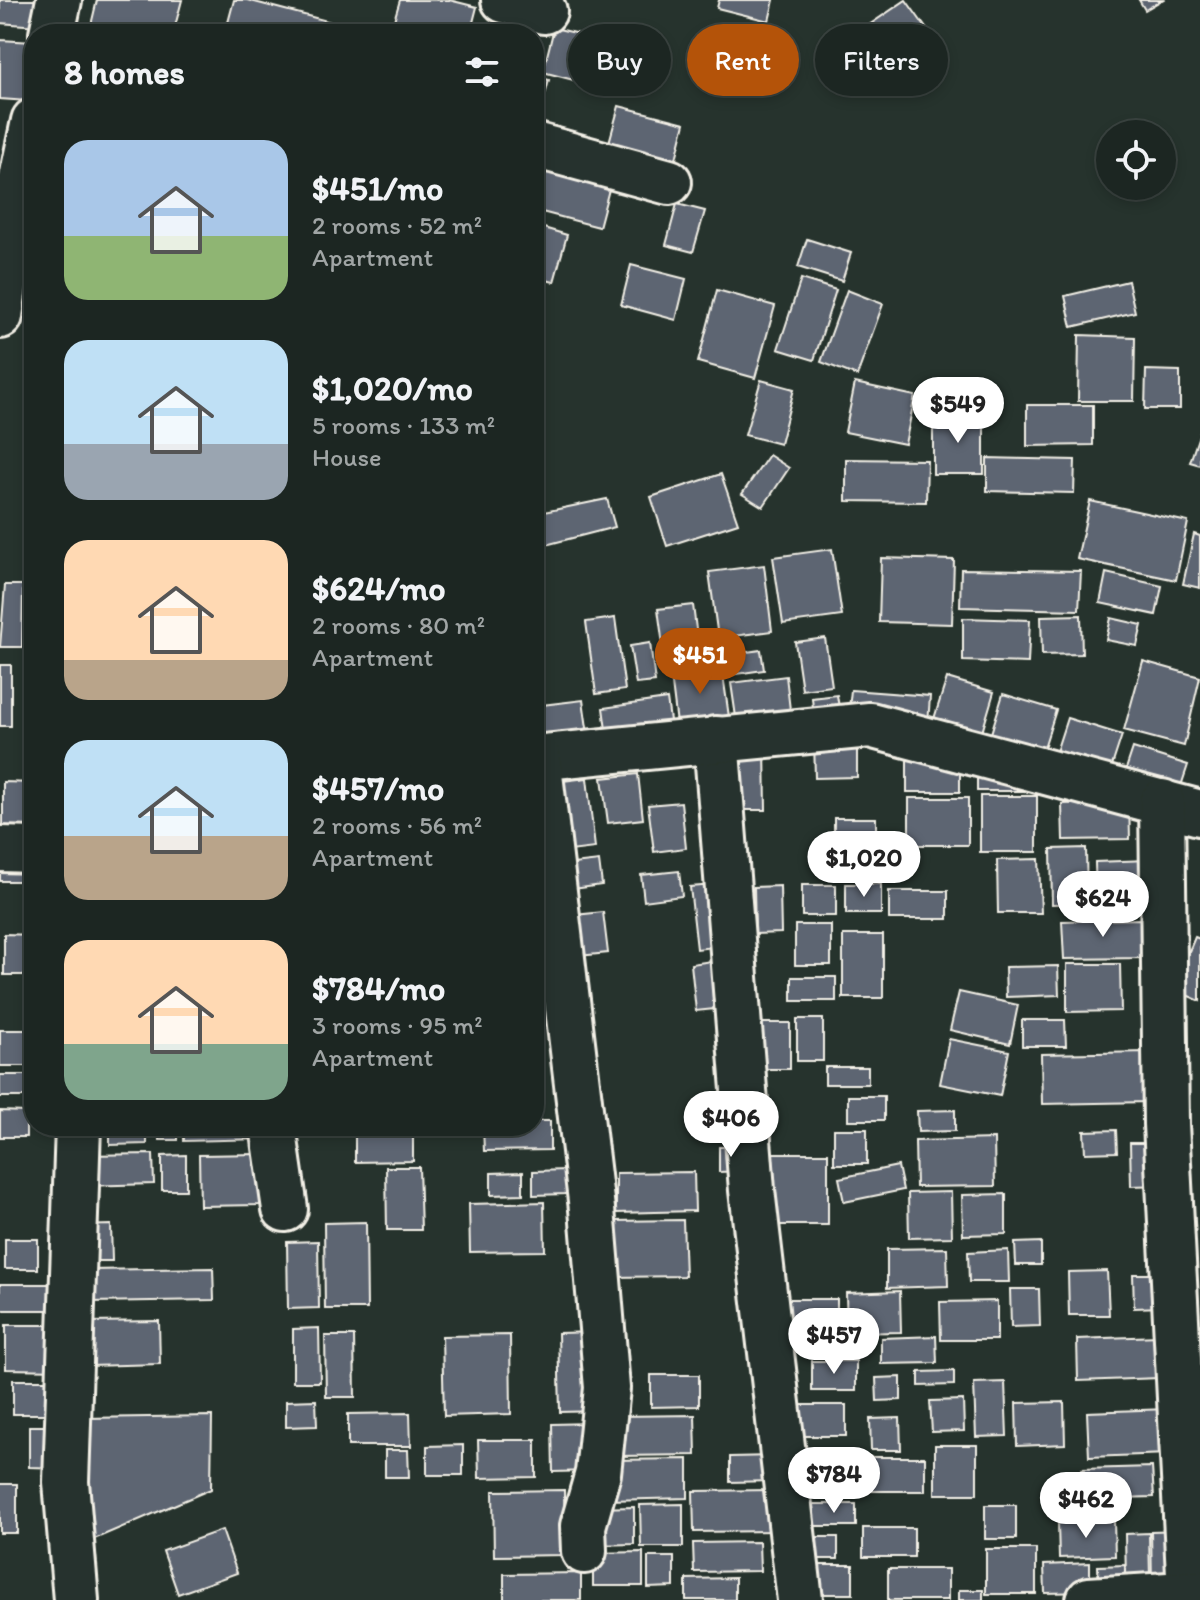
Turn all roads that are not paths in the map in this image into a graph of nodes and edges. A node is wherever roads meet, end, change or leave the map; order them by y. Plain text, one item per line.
1 (544, 148) edge
2 (24, 169) edge
3 (669, 182) dead end
4 (0, 316) edge
5 (716, 739) junction
6 (544, 757) edge
7 (1181, 808) edge
8 (544, 822) edge
9 (0, 849) edge
10 (24, 850) edge
11 (78, 1136) edge
12 (274, 1136) edge
13 (285, 1209) dead end
14 (584, 1551) dead end
15 (1195, 1593) edge
16 (76, 1600) edge
17 (800, 1600) edge
18 (1089, 1600) edge

1 - 3 street
2 - 4 street
5 - 6 street
5 - 7 street
5 - 17 street
7 - 15 street
8 - 14 street
9 - 10 street
11 - 16 street
12 - 13 street
15 - 18 street

